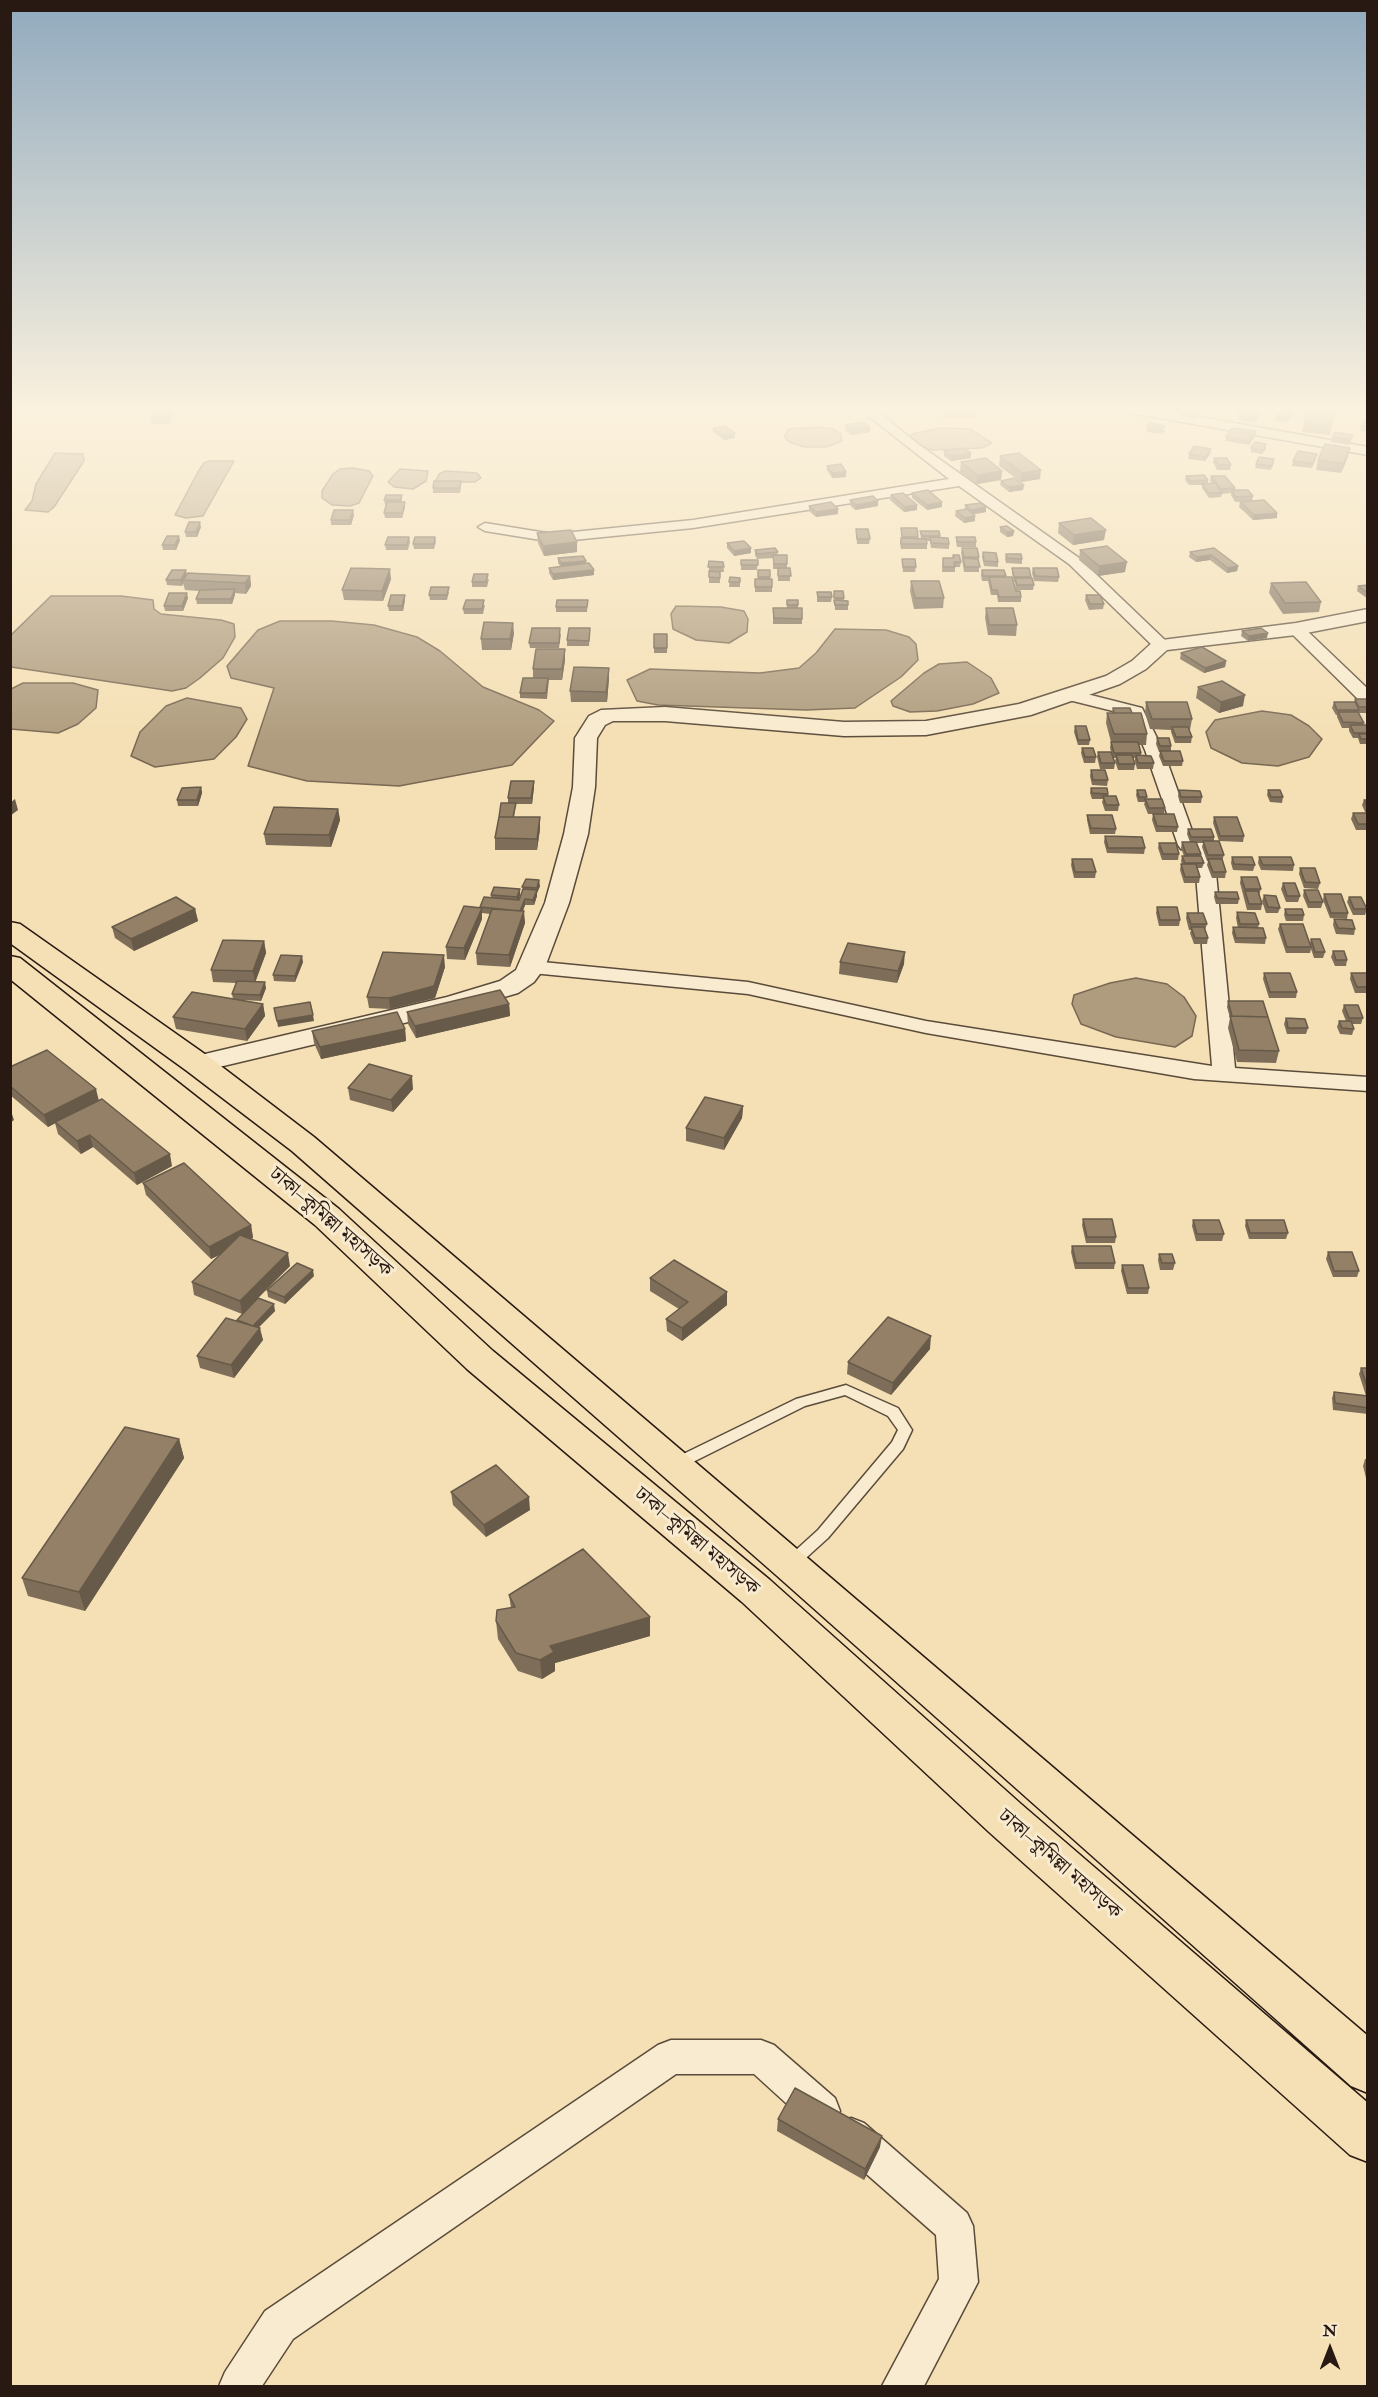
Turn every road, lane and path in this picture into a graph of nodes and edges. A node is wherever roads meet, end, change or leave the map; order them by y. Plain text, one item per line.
1 (725, 519) edge
2 (1016, 519) edge
3 (485, 527) dead end
4 (1368, 615) edge
5 (1296, 629) junction
6 (1161, 645) junction
7 (1071, 695) junction
8 (1368, 699) edge
9 (10, 930) edge
10 (10, 964) edge
11 (532, 967) junction
12 (198, 1064) junction
13 (1224, 1074) junction
14 (1368, 1084) edge
15 (673, 1465) junction
16 (790, 1564) junction
17 (1368, 2069) edge
18 (1368, 2137) edge
19 (239, 2386) edge
20 (902, 2386) edge

1 - 3 street
2 - 6 street
4 - 5 street
5 - 6 street
5 - 8 street
6 - 7 street
7 - 11 street
7 - 13 street
9 - 12 highway
10 - 18 highway, ঢাকা–কুমিল্লা মহাসড়ক
11 - 12 street
11 - 13 street
12 - 15 highway
13 - 14 street
15 - 16 highway
15 - 16 lane
16 - 17 highway
19 - 20 street

